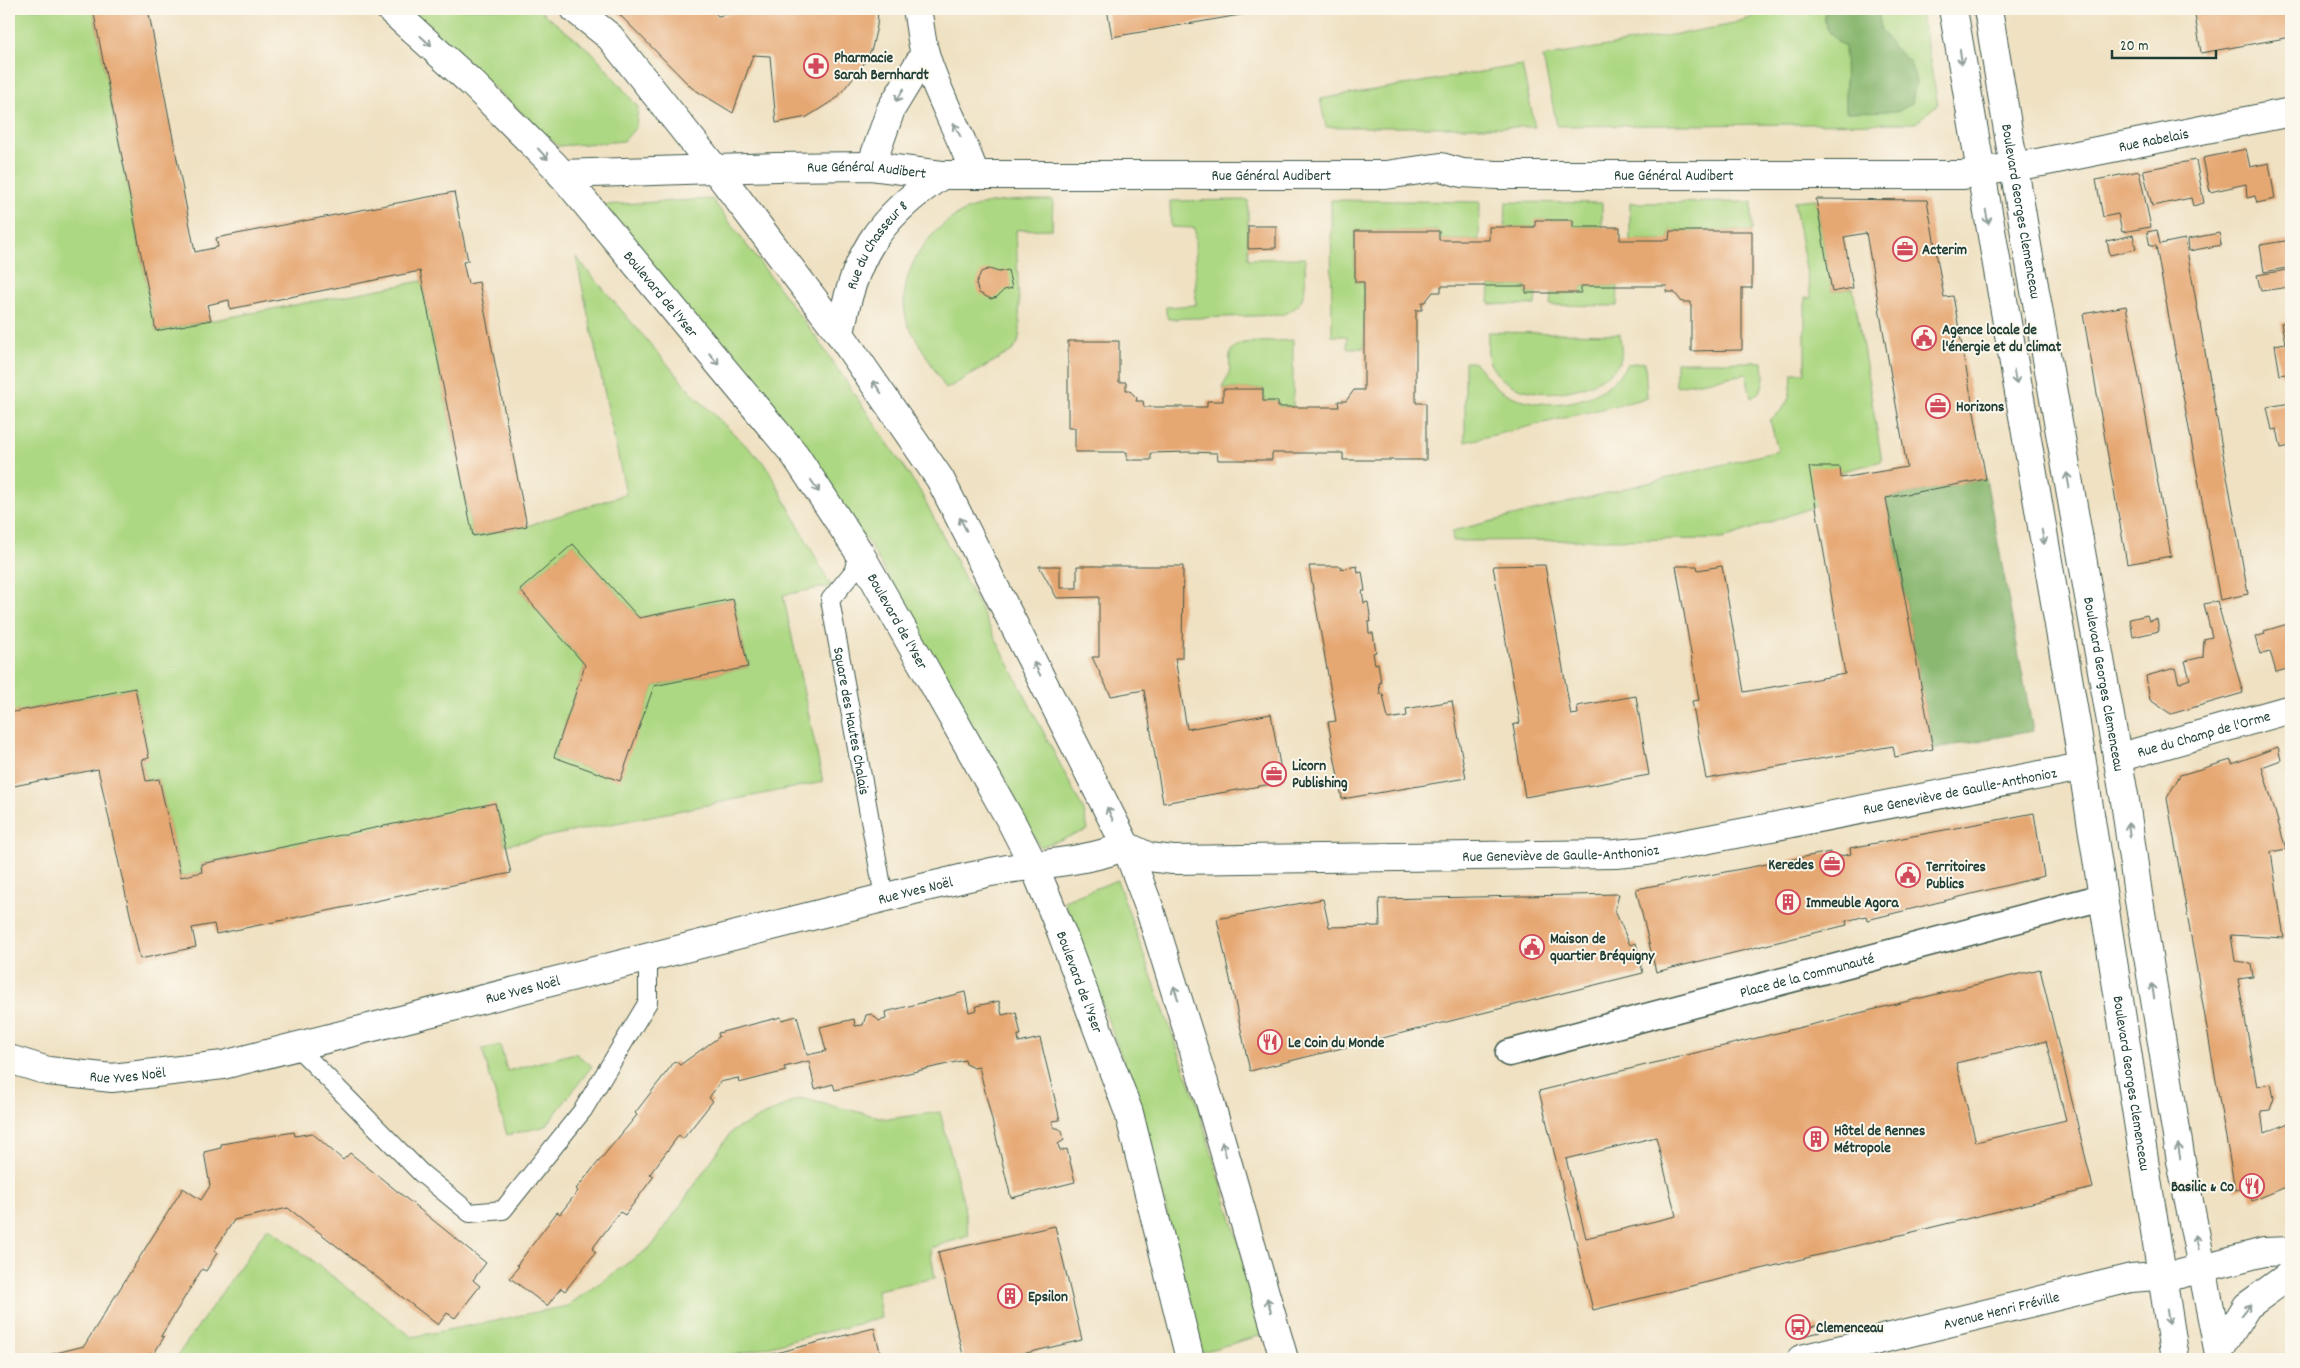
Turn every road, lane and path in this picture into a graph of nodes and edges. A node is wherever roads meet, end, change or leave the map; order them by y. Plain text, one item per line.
1 (390, 9) edge
2 (575, 9) edge
3 (917, 9) edge
4 (1953, 9) edge
5 (1988, 9) edge
6 (925, 53) junction
7 (2291, 112) edge
8 (871, 166) junction
9 (2014, 166) junction
10 (715, 169) junction
11 (1980, 173) junction
12 (561, 174) junction
13 (942, 175) junction
14 (974, 175) junction
15 (840, 334) junction
16 (859, 552) junction
17 (2291, 709) edge
18 (2117, 758) junction
19 (2082, 766) junction
20 (1126, 846) junction
21 (1034, 866) junction
22 (884, 897) junction
23 (2103, 897) junction
24 (648, 958) junction
25 (297, 1047) junction
26 (1509, 1053) dead end
27 (9, 1059) edge
28 (2291, 1251) edge
29 (2203, 1268) junction
30 (2162, 1274) junction
31 (2291, 1274) edge
32 (2220, 1355) edge
33 (1190, 1359) edge
34 (1284, 1359) edge
35 (1801, 1359) edge
36 (2175, 1359) edge

1 -> 12 main road, Boulevard de l'Yser
2 - 10 main road
3 - 6 main road
4 -> 11 main road, Boulevard Georges Clemenceau
5 - 9 main road, Boulevard Georges Clemenceau
6 -> 8 main road
14 -> 6 main road
7 - 9 main road, Rue Rabelais
8 - 10 main road, Rue Général Audibert
8 - 13 main road, Rue Général Audibert
9 - 11 main road, Rue Rabelais
18 -> 9 main road, Boulevard Georges Clemenceau
10 - 12 main road, Rue Général Audibert
10 - 15 main road
11 - 14 main road, Rue Général Audibert
11 -> 19 main road, Boulevard Georges Clemenceau
12 -> 16 main road, Boulevard de l'Yser
13 - 14 main road, Rue Général Audibert
13 - 15 main road, Rue du Chasseur 8
20 -> 15 main road
16 - 21 main road, Boulevard de l'Yser
16 - 22 lane, Square des Hautes Chalais
17 - 18 main road, Rue du Champ de l'Orme
29 -> 18 main road, Boulevard Georges Clemenceau
19 - 20 main road, Rue Geneviève de Gaulle-Anthonioz
19 - 23 main road, Boulevard Georges Clemenceau
20 - 21 main road
34 -> 20 main road
21 - 22 main road, Rue Yves Noël
21 - 33 main road, Boulevard de l'Yser
22 - 24 main road, Rue Yves Noël
23 - 26 street, Place de la Communauté
23 - 30 main road, Boulevard Georges Clemenceau
24 - 25 main road, Rue Yves Noël
24 - 25 lane
25 - 27 main road, Rue Yves Noël
28 - 29 main road, Avenue Henri Fréville
29 - 30 main road, Avenue Henri Fréville
29 - 32 main road, Boulevard Georges Clemenceau
30 - 35 main road, Avenue Henri Fréville
30 -> 36 main road, Boulevard Georges Clemenceau
32 -> 31 main road

